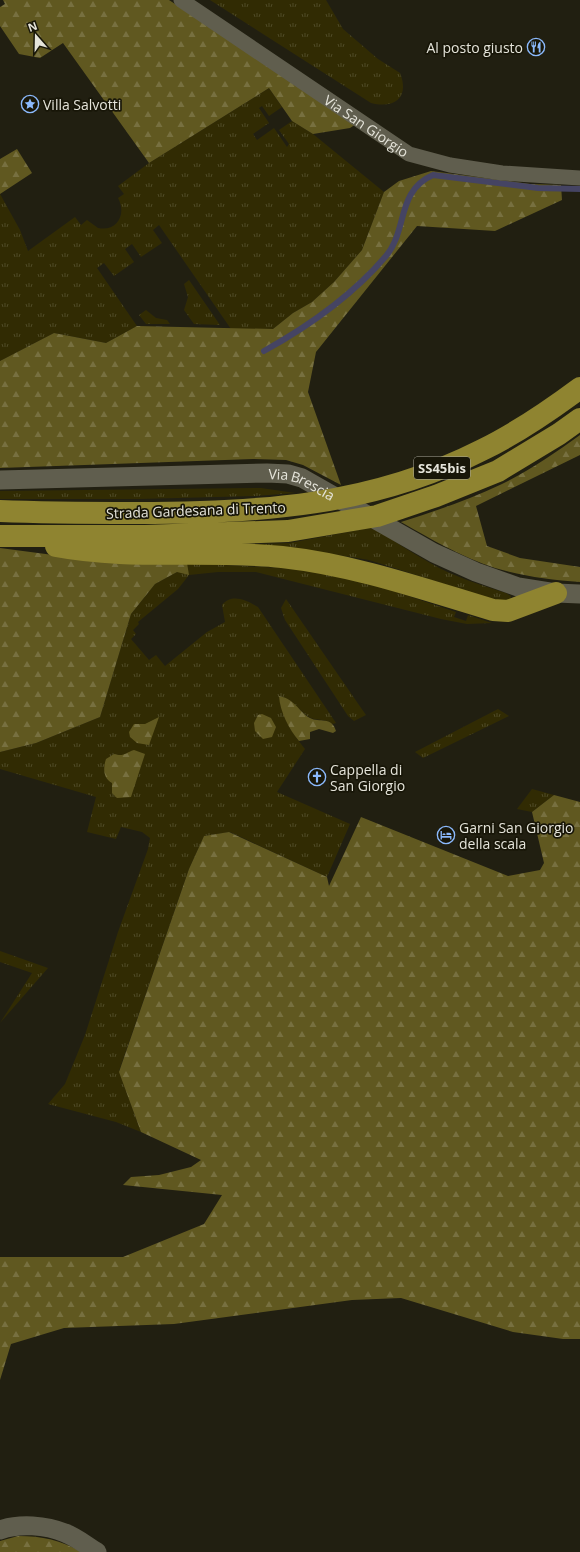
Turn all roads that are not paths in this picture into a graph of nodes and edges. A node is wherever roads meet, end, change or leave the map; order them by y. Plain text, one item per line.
1 (180, 0) edge
2 (580, 178) edge
3 (580, 388) edge
4 (580, 419) edge
5 (0, 480) edge
6 (0, 511) edge
7 (2, 536) edge
8 (556, 592) junction
9 (580, 594) edge
10 (0, 1530) edge
11 (97, 1552) edge

1 - 2 street, Via San Giorgio
3 - 6 highway, Strada Gardesana di Trento / SS45bis
4 - 7 highway, Strada Gardesana di Trento / SS45bis
5 - 8 street, Via Brescia
7 - 8 highway
8 - 9 street, Via Brescia
10 - 11 street

